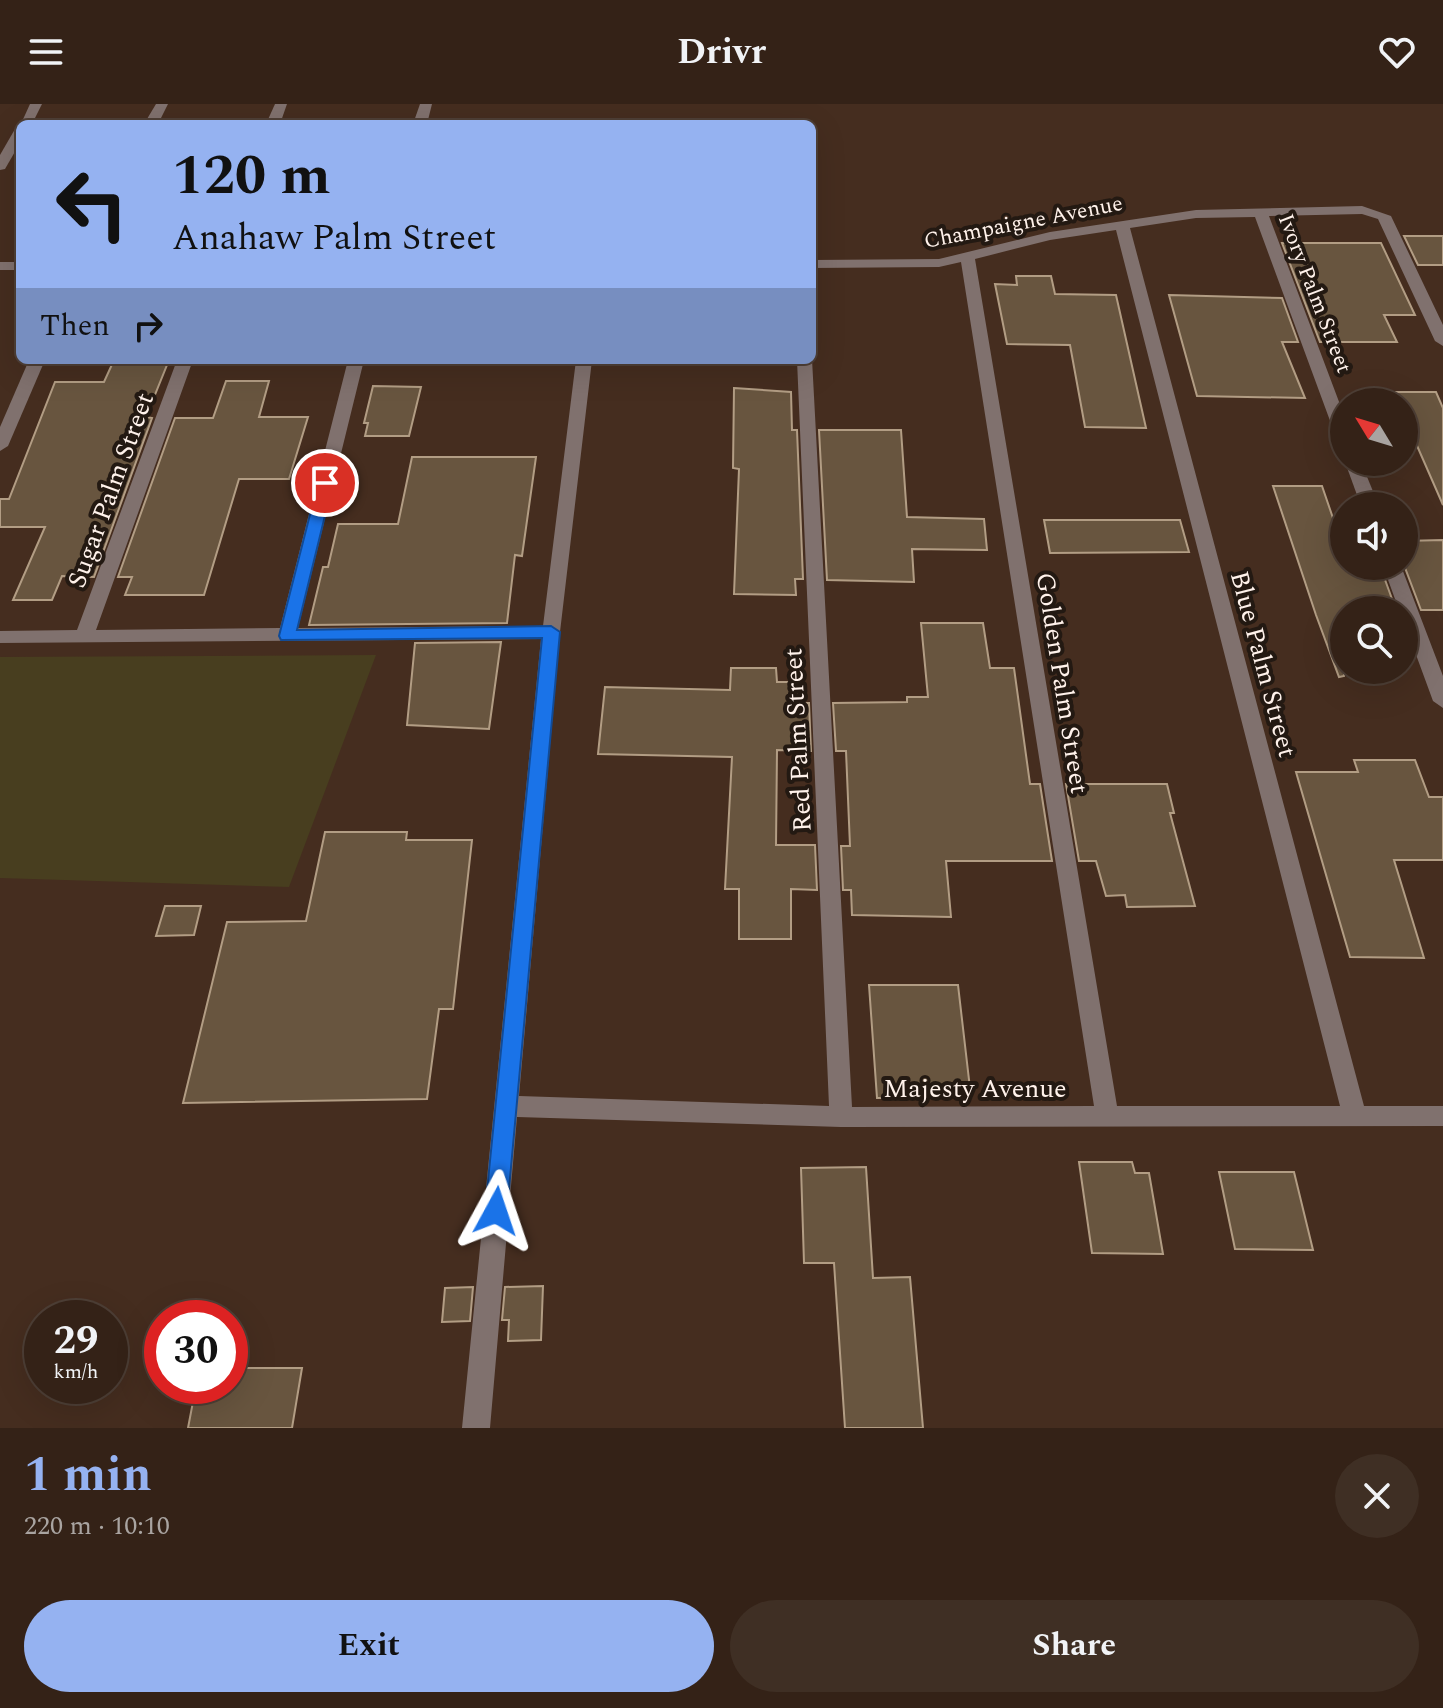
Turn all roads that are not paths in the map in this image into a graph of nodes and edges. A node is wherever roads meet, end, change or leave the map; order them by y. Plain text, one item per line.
1 (16, 139) edge
2 (0, 166) edge
3 (1260, 212) junction
4 (1122, 224) junction
5 (968, 258) junction
6 (816, 264) edge
7 (1443, 341) edge
8 (35, 364) edge
9 (184, 364) edge
10 (355, 364) edge
11 (584, 364) edge
12 (805, 364) edge
13 (1330, 400) edge
14 (0, 446) edge
15 (1397, 580) edge
16 (551, 632) junction
17 (287, 636) junction
18 (0, 637) edge
19 (84, 637) junction
20 (1443, 701) edge
21 (507, 1106) junction
22 (1107, 1116) junction
23 (1443, 1116) edge
24 (841, 1117) junction
25 (1355, 1118) junction
26 (476, 1428) edge

1 - 2 street
3 - 4 street, Champaigne Avenue
3 - 7 street, Champaigne Avenue
3 - 13 street, Ivory Palm Street
4 - 5 street, Champaigne Avenue
4 - 25 street, Blue Palm Street
5 - 6 street, Champaigne Avenue
5 - 22 street, Golden Palm Street
8 - 14 street
9 - 19 street, Sugar Palm Street
10 - 17 street
11 - 16 street
12 - 24 street, Red Palm Street
15 - 20 street
16 - 17 street
16 - 21 street
17 - 19 street
18 - 19 street
21 - 24 street, Majesty Avenue
21 - 26 street
22 - 24 street, Majesty Avenue
22 - 25 street, Majesty Avenue
23 - 25 street, Majesty Avenue

